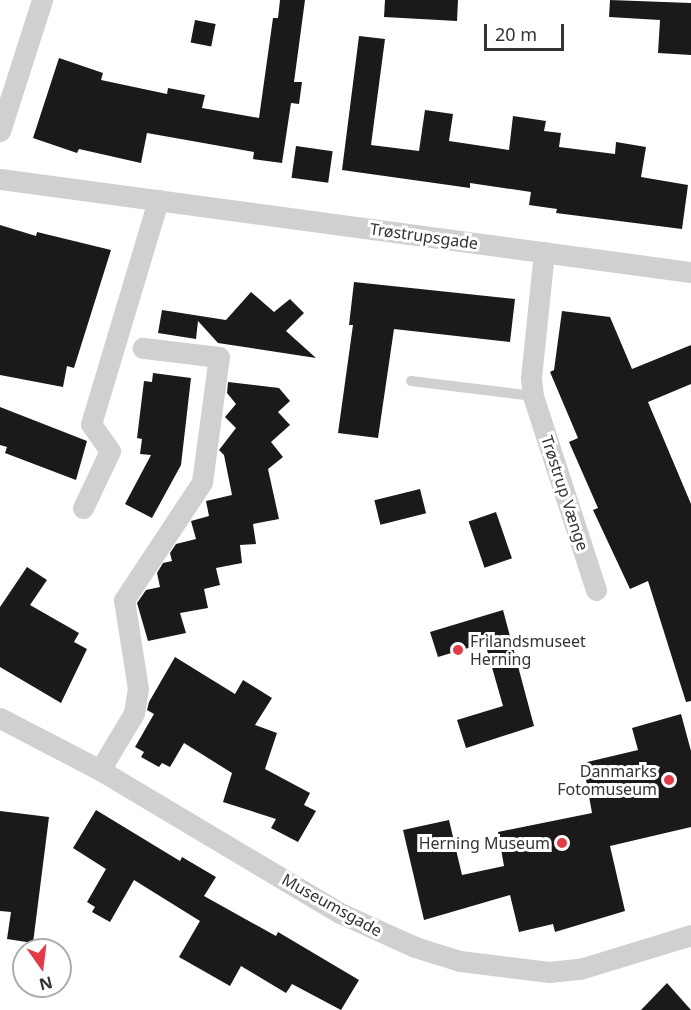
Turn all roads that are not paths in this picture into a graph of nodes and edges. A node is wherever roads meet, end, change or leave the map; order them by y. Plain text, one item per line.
1 (42, 0) edge
2 (0, 131) edge
3 (0, 179) edge
4 (158, 200) junction
5 (544, 252) junction
6 (691, 272) edge
7 (142, 348) dead end
8 (411, 381) dead end
9 (533, 396) junction
10 (83, 508) dead end
11 (597, 590) dead end
12 (0, 718) edge
13 (100, 770) junction
14 (691, 935) edge

1 - 2 street
3 - 4 street, Trøstrupsgade
4 - 5 street, Trøstrupsgade
4 - 10 street
5 - 6 street, Trøstrupsgade
5 - 9 street, Trøstrup Vænge
7 - 13 street
8 - 9 lane
9 - 11 street, Trøstrup Vænge
12 - 13 street, Museumsgade
13 - 14 street, Museumsgade

